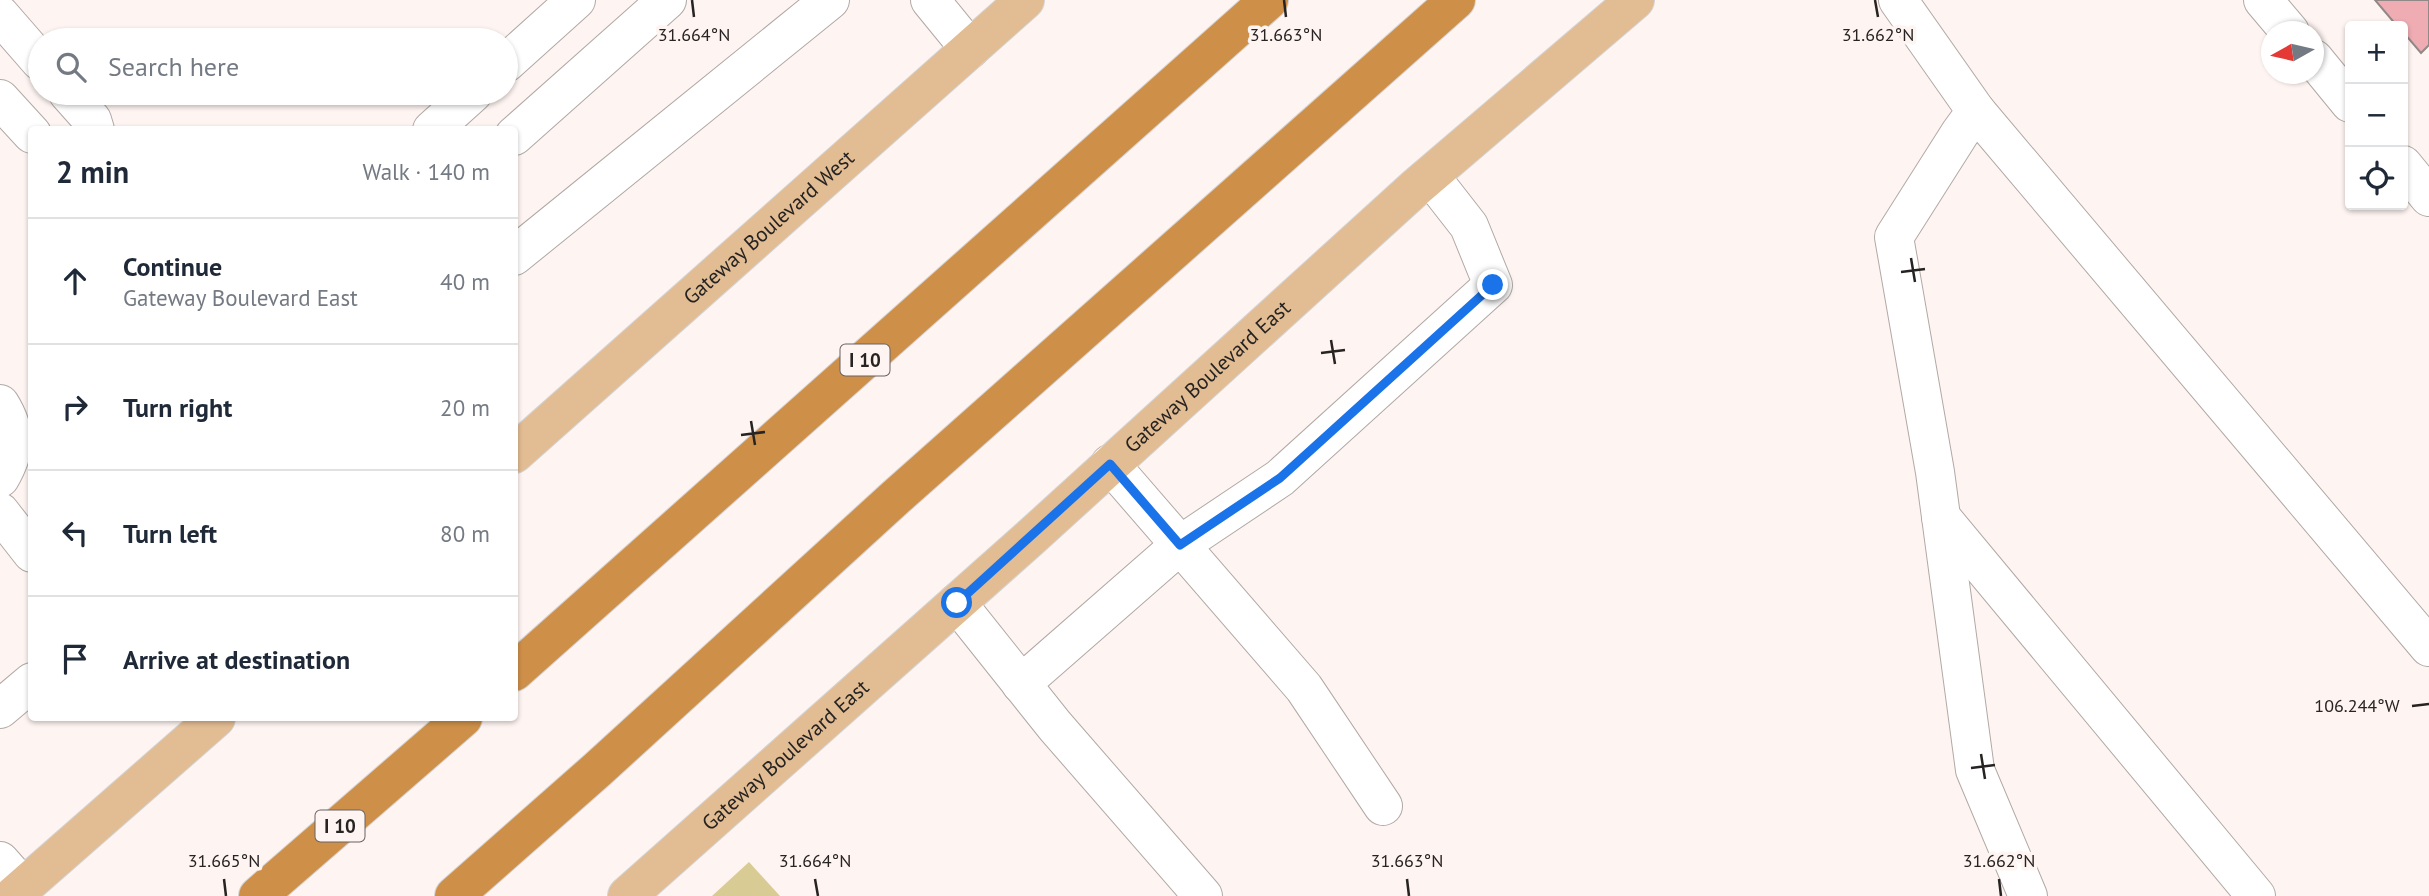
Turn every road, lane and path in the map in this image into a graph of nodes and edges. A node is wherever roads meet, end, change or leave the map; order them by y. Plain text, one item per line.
1 (576, 0) edge
2 (667, 0) edge
3 (830, 0) edge
4 (930, 0) edge
5 (1025, 0) edge
6 (1269, 0) edge
7 (1456, 0) edge
8 (1635, 0) edge
9 (1898, 0) edge
10 (2263, 0) edge
11 (0, 15) edge
12 (2281, 21) edge
13 (28, 47) edge
14 (970, 49) junction
15 (518, 52) edge
16 (2324, 72) edge
17 (2345, 97) edge
18 (0, 99) edge
19 (79, 105) edge
20 (460, 105) edge
21 (1976, 111) junction
22 (94, 126) edge
23 (436, 126) edge
24 (28, 130) edge
25 (518, 132) edge
26 (2408, 171) edge
27 (1430, 176) junction
28 (2429, 195) edge
29 (518, 253) edge
30 (0, 404) edge
31 (518, 450) edge
32 (1110, 464) junction
33 (0, 478) edge
34 (0, 512) edge
35 (1941, 517) junction
36 (1180, 545) junction
37 (28, 548) edge
38 (957, 603) junction
39 (2429, 647) edge
40 (518, 668) edge
41 (1021, 684) junction
42 (28, 685) edge
43 (0, 709) edge
44 (212, 721) edge
45 (460, 721) edge
46 (1383, 806) dead end
47 (12, 881) edge
48 (258, 896) edge
49 (454, 896) edge
50 (627, 896) edge
51 (1202, 896) edge
52 (2028, 896) edge
53 (2256, 896) edge

1 - 15 lane
2 - 25 lane
3 - 29 lane
4 - 14 lane
5 - 14 main road, Gateway Boulevard West
6 - 40 highway, I 10
7 - 49 highway
8 - 27 main road, Gateway Boulevard East
9 - 21 lane
10 - 12 lane
11 - 13 lane
14 - 31 main road, Gateway Boulevard West
16 - 17 lane
18 - 24 lane
19 - 22 lane
20 - 23 lane
21 - 35 lane
21 - 39 lane
26 - 28 lane
27 - 32 main road, Gateway Boulevard East
27 - 36 lane
30 - 33 lane
32 - 36 lane
32 - 38 main road, Gateway Boulevard East
34 - 37 lane
35 - 52 lane
35 - 53 lane
36 - 41 lane
36 - 46 lane
38 - 41 lane
38 - 50 main road, Gateway Boulevard East
41 - 51 lane
42 - 43 lane
44 - 47 main road
45 - 48 highway, I 10

